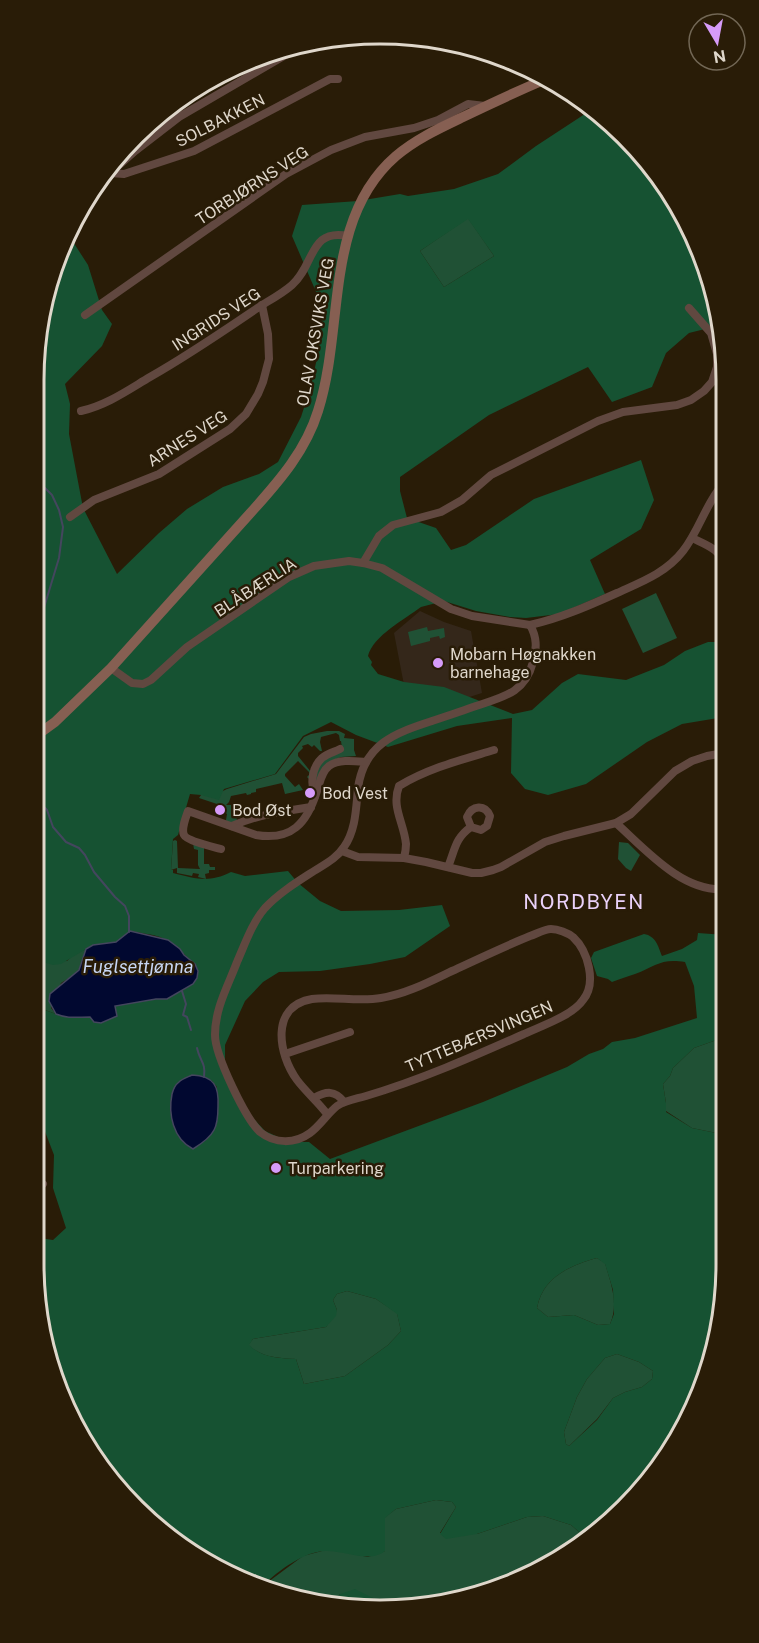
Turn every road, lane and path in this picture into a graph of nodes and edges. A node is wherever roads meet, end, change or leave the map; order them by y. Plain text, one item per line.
1 (279, 59) edge
2 (338, 79) dead end
3 (537, 83) edge
4 (485, 106) junction
5 (127, 158) edge
6 (114, 174) edge
7 (348, 237) junction
8 (262, 305) junction
9 (689, 308) dead end
10 (85, 315) dead end
11 (714, 342) edge
12 (716, 371) edge
13 (81, 411) dead end
14 (716, 494) edge
15 (70, 517) dead end
16 (692, 538) junction
17 (716, 550) edge
18 (363, 563) junction
19 (530, 625) junction
20 (111, 668) junction
21 (44, 730) edge
22 (340, 749) dead end
23 (494, 750) dead end
24 (716, 754) edge
25 (366, 762) junction
26 (315, 797) junction
27 (311, 807) junction
28 (616, 823) junction
29 (232, 826) junction
30 (471, 827) dead end
31 (221, 849) dead end
32 (342, 851) junction
33 (404, 858) junction
34 (448, 867) junction
35 (716, 889) edge
36 (350, 1032) dead end
37 (285, 1054) junction
38 (314, 1098) junction
39 (344, 1102) junction
40 (327, 1114) junction

1 - 5 street, SOLBAKKEN
2 - 6 street, SOLBAKKEN
3 - 4 street, OLAV OKSVIKS VEG
4 - 7 street, OLAV OKSVIKS VEG
4 - 10 street, TORBJØRNS VEG
7 - 8 street, INGRIDS VEG
7 - 20 street, OLAV OKSVIKS VEG
8 - 13 street, INGRIDS VEG
8 - 15 street, ARNES VEG
9 - 11 street
12 - 18 street
14 - 16 street
16 - 17 street
16 - 19 street
18 - 19 street, BLÅBÆRLIA
18 - 20 street, BLÅBÆRLIA
19 - 25 street
20 - 21 street, OLAV OKSVIKS VEG
22 - 26 street
23 - 33 street
24 - 28 street
25 - 26 street
25 - 32 street
26 - 27 street
27 - 29 street
27 - 29 street
28 - 34 street
28 - 35 street
29 - 31 street
30 - 34 street
32 - 33 street
32 - 40 street
33 - 34 street
36 - 37 street
37 - 38 street, TYTTEBÆRSVINGEN
37 - 39 street, TYTTEBÆRSVINGEN
38 - 39 street, TYTTEBÆRSVINGEN
38 - 40 street, TYTTEBÆRSVINGEN
39 - 40 street, TYTTEBÆRSVINGEN

